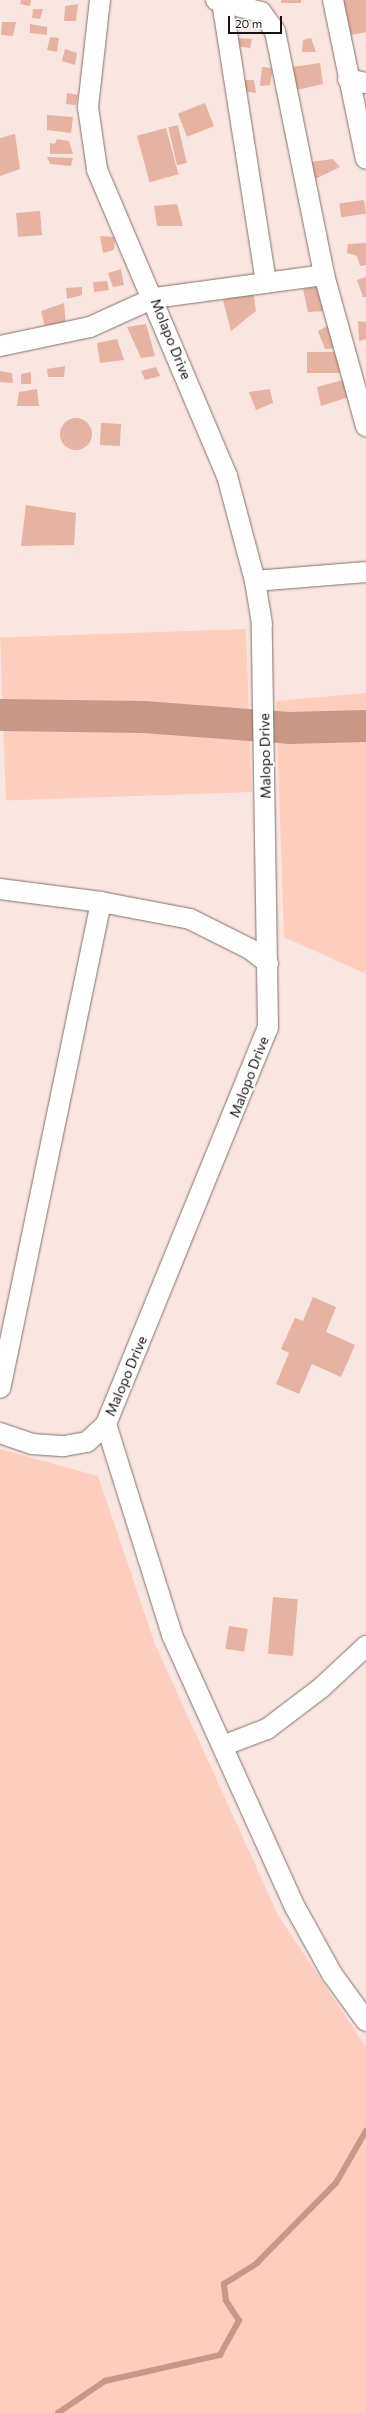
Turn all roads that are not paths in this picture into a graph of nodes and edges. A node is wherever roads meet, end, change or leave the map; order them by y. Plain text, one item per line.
1 (100, 0) edge
2 (333, 0) edge
3 (219, 1) edge
4 (357, 81) edge
5 (366, 159) edge
6 (324, 275) junction
7 (266, 283) junction
8 (154, 298) junction
9 (0, 346) edge
10 (366, 426) edge
11 (366, 572) edge
12 (255, 581) junction
13 (264, 681) joint
14 (0, 889) edge
15 (102, 902) junction
16 (268, 963) junction
17 (0, 1388) edge
18 (106, 1424) junction
19 (0, 1434) edge
20 (366, 1646) edge
21 (224, 1745) junction
22 (366, 2021) edge

1 - 8 street, Molapo Drive
2 - 4 street
3 - 6 street
3 - 7 street
4 - 5 street
6 - 7 street
6 - 10 street
7 - 8 street
8 - 9 street
8 - 12 street, Molapo Drive
11 - 12 street
12 - 13 street, Molapo Drive
13 - 16 street, Malopo Drive
14 - 15 street
15 - 16 street
15 - 17 street
16 - 18 street, Malopo Drive
18 - 19 street
18 - 21 street
20 - 21 street
21 - 22 street

